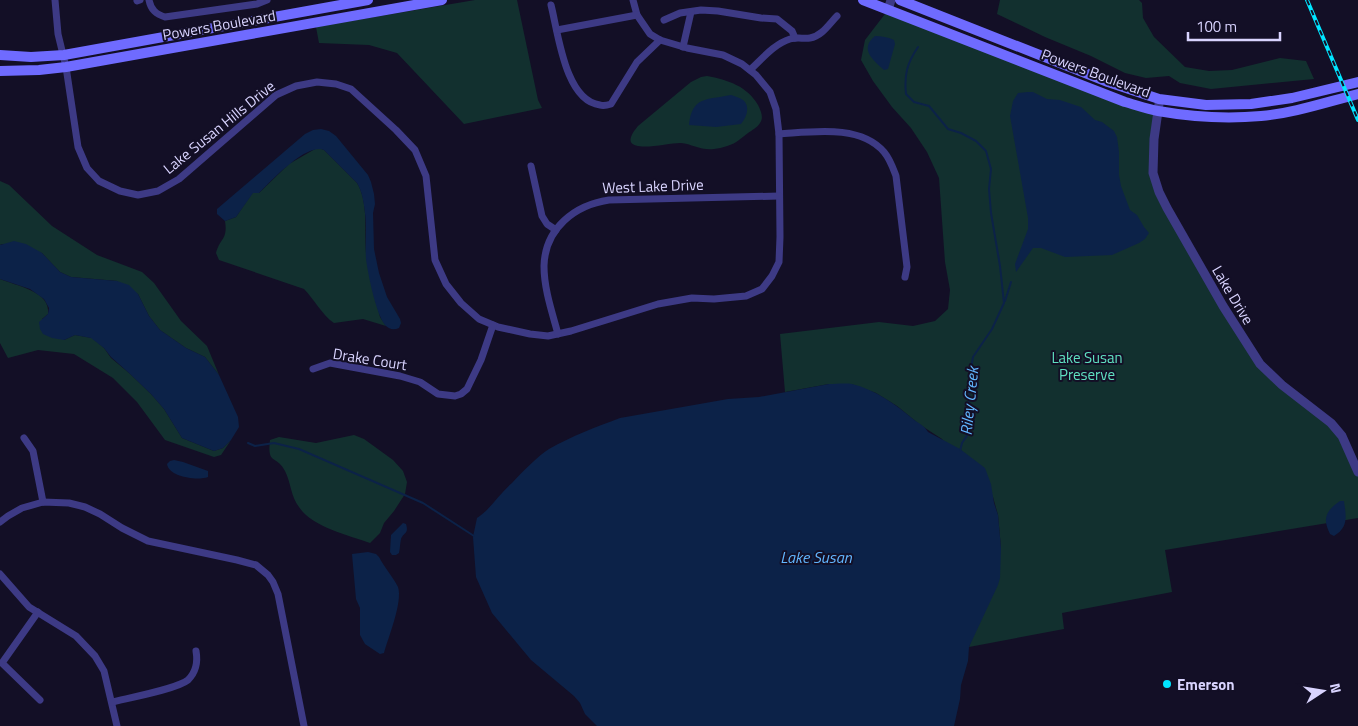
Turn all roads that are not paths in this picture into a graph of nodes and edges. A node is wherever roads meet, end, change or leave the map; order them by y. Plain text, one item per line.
1 (55, 0) edge
2 (149, 0) edge
3 (267, 0) edge
4 (368, 0) edge
5 (442, 0) edge
6 (633, 0) edge
7 (863, 0) edge
8 (900, 0) edge
9 (396, 4) edge
10 (551, 5) dead end
11 (889, 5) edge
12 (691, 12) junction
13 (637, 15) junction
14 (837, 16) dead end
15 (664, 20) dead end
16 (557, 30) junction
17 (795, 38) junction
18 (660, 40) junction
19 (683, 47) junction
20 (64, 55) junction
21 (0, 56) edge
22 (66, 68) junction
23 (750, 70) junction
24 (0, 71) edge
25 (1358, 82) edge
26 (1358, 94) edge
27 (1160, 99) junction
28 (1158, 111) junction
29 (779, 134) junction
30 (531, 166) dead end
31 (779, 196) junction
32 (556, 230) junction
33 (905, 278) dead end
34 (493, 325) junction
35 (558, 334) junction
36 (313, 369) dead end
37 (24, 438) dead end
38 (1358, 472) edge
39 (43, 502) junction
40 (0, 522) edge
41 (0, 574) edge
42 (38, 612) junction
43 (196, 651) dead end
44 (40, 700) dead end
45 (112, 702) junction
46 (117, 726) edge
47 (304, 726) edge

1 - 20 street, Lake Susan Hills Drive
2 - 3 street
4 - 20 main road, Powers Boulevard
5 - 9 main road, Powers Boulevard
6 - 13 street, Lake Susan Hills Drive
7 - 11 main road, Powers Boulevard
8 - 27 main road, Powers Boulevard
9 - 22 main road, Powers Boulevard
10 - 16 street
11 - 28 main road, Powers Boulevard
12 - 15 street
12 - 17 street
12 - 19 street
13 - 16 street
13 - 18 street, Lake Susan Hills Drive
14 - 17 street
16 - 18 street
17 - 23 street
18 - 19 street, Lake Susan Hills Drive
19 - 23 street, Lake Susan Hills Drive
20 - 21 main road, Powers Boulevard
20 - 22 street, Lake Susan Hills Drive
22 - 24 main road, Powers Boulevard
22 - 34 street, Lake Susan Hills Drive
23 - 29 street, Lake Susan Hills Drive
25 - 27 main road, Powers Boulevard
26 - 28 main road, Powers Boulevard
27 - 28 street, Lake Drive
28 - 38 street, Lake Drive
29 - 31 street, Lake Susan Hills Drive
29 - 33 street
30 - 32 street
31 - 32 street, West Lake Drive
31 - 35 street, Lake Susan Hills Drive
32 - 35 street, West Lake Drive
34 - 35 street, Lake Susan Hills Drive
34 - 36 street, Drake Court
37 - 39 street
39 - 40 street
39 - 47 street
41 - 42 street
42 - 44 street
42 - 45 street
43 - 45 street
45 - 46 street

